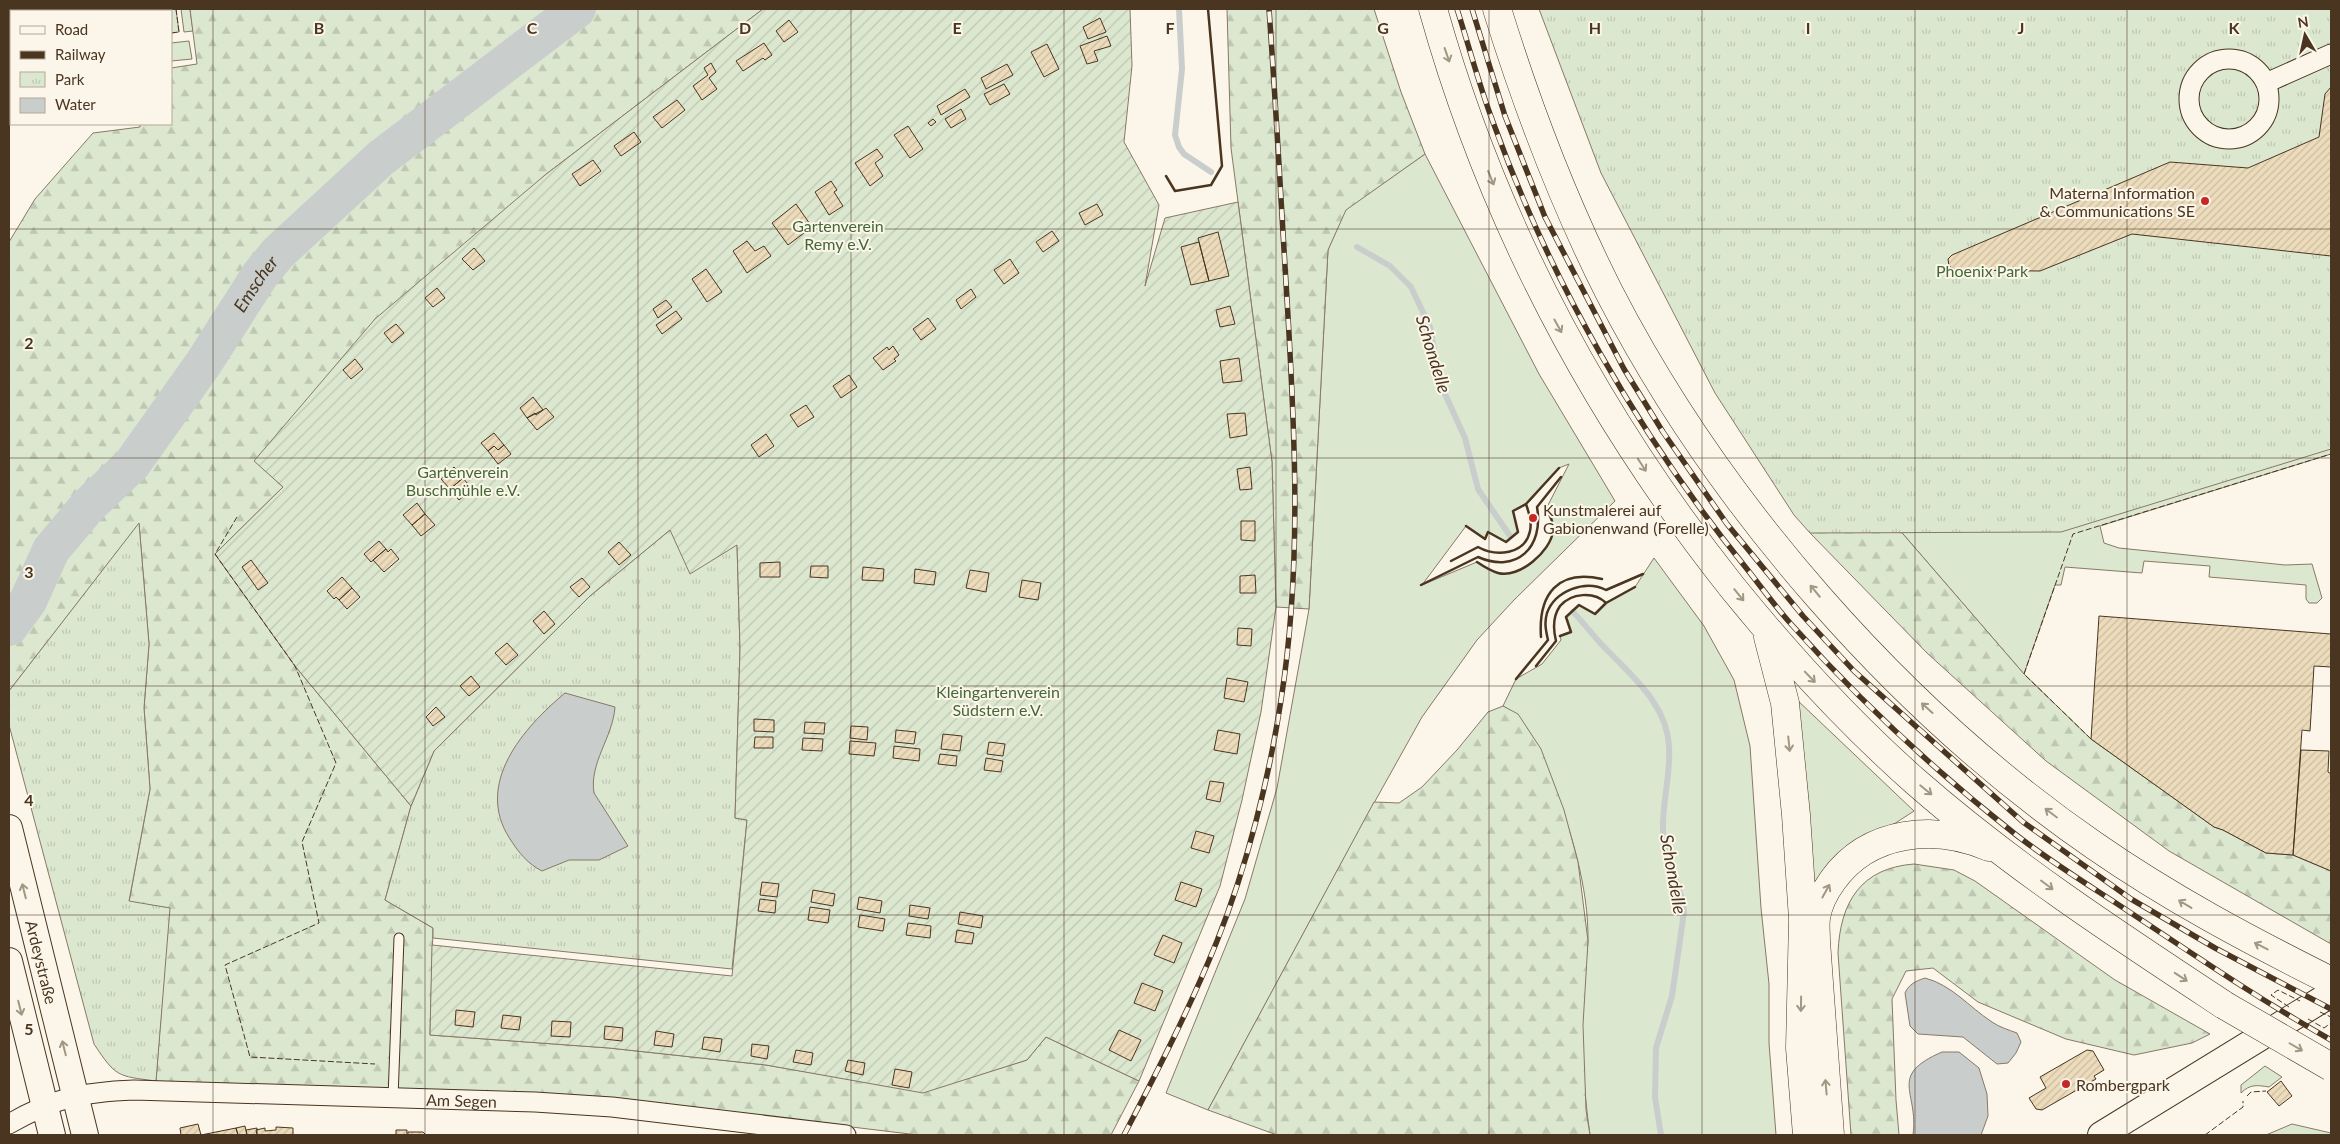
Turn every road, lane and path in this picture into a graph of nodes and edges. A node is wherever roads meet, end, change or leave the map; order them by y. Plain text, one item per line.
1 (1433, 9) edge
2 (1497, 9) edge
3 (2331, 54) edge
4 (2266, 83) junction
5 (1766, 628) junction
6 (9, 828) edge
7 (2008, 856) junction
8 (399, 938) dead end
9 (9, 961) edge
10 (2331, 981) edge
11 (2331, 994) edge
12 (2331, 1067) edge
13 (76, 1096) junction
14 (393, 1098) junction
15 (44, 1104) junction
16 (9, 1124) edge
17 (52, 1135) edge
18 (85, 1135) edge
19 (846, 1135) edge
20 (1807, 1135) edge
21 (1830, 1135) edge
22 (2101, 1135) edge

1 -> 5 highway
10 -> 2 highway
3 - 4 street
4 - 4 street
5 -> 7 highway
5 -> 20 highway
13 -> 6 main road, Ardeystraße
7 -> 12 highway, bridge
21 -> 7 highway
8 - 14 lane
9 -> 15 main road, Ardeystraße
11 - 22 main road
13 - 14 street, Am Segen
13 - 15 street
13 - 18 main road, Ardeystraße
14 - 19 street, Am Segen
15 - 16 street
15 - 17 main road, Ardeystraße

